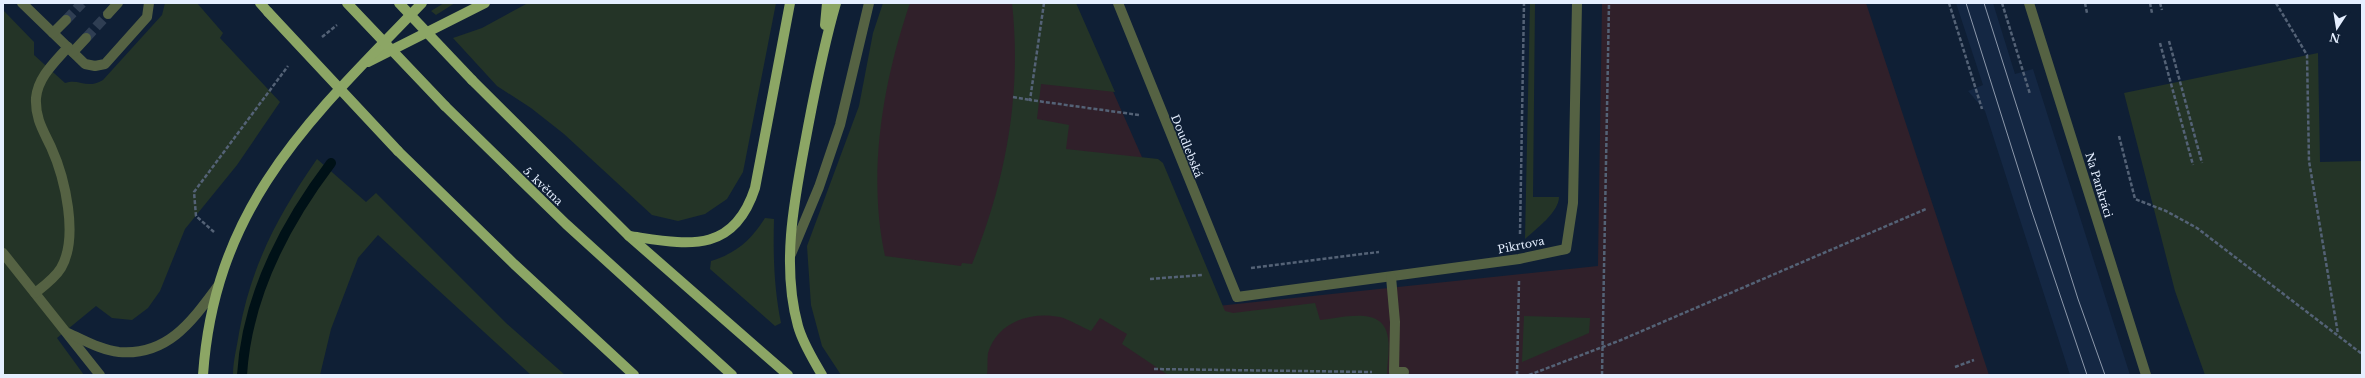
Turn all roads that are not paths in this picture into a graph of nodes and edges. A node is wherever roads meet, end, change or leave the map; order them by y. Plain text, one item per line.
1 (24, 3) edge
2 (118, 3) edge
3 (149, 3) edge
4 (260, 3) edge
5 (347, 3) edge
6 (399, 3) edge
7 (422, 3) edge
8 (486, 3) edge
9 (790, 3) edge
10 (827, 3) edge
11 (836, 3) edge
12 (869, 3) edge
13 (1118, 3) edge
14 (1577, 3) edge
15 (2029, 3) edge
16 (108, 14) tunnel mouth
17 (66, 20) tunnel mouth
18 (53, 34) junction
19 (86, 38) tunnel mouth
20 (824, 43) junction
21 (70, 50) junction
22 (361, 66) junction
23 (629, 236) junction
24 (3, 253) edge
25 (791, 254) junction
26 (1391, 277) junction
27 (218, 286) junction
28 (35, 293) junction
29 (1237, 297) joint
30 (68, 332) junction
31 (1399, 372) road end
32 (100, 375) edge
33 (203, 375) edge
34 (634, 375) edge
35 (732, 375) edge
36 (788, 375) edge
37 (822, 375) edge
38 (2146, 375) edge

1 - 18 street
2 - 16 street
3 - 21 street
4 - 34 main road, bridge
5 - 35 main road, 5. května, bridge
6 - 23 main road, bridge
7 - 22 main road
8 - 22 main road
9 - 23 main road
10 - 20 main road
11 - 20 main road
12 - 25 street
13 - 29 street, Doudlebská
14 - 26 street, Pikrtova
15 - 38 street, Na Pankráci
17 - 18 street
18 - 21 street
19 - 21 street
20 - 25 main road
21 - 28 street
22 - 27 main road
23 - 36 main road
24 - 28 street
25 - 37 main road
26 - 29 street, Pikrtova
26 - 31 street
27 - 30 street
27 - 33 main road
28 - 30 street
30 - 32 street

